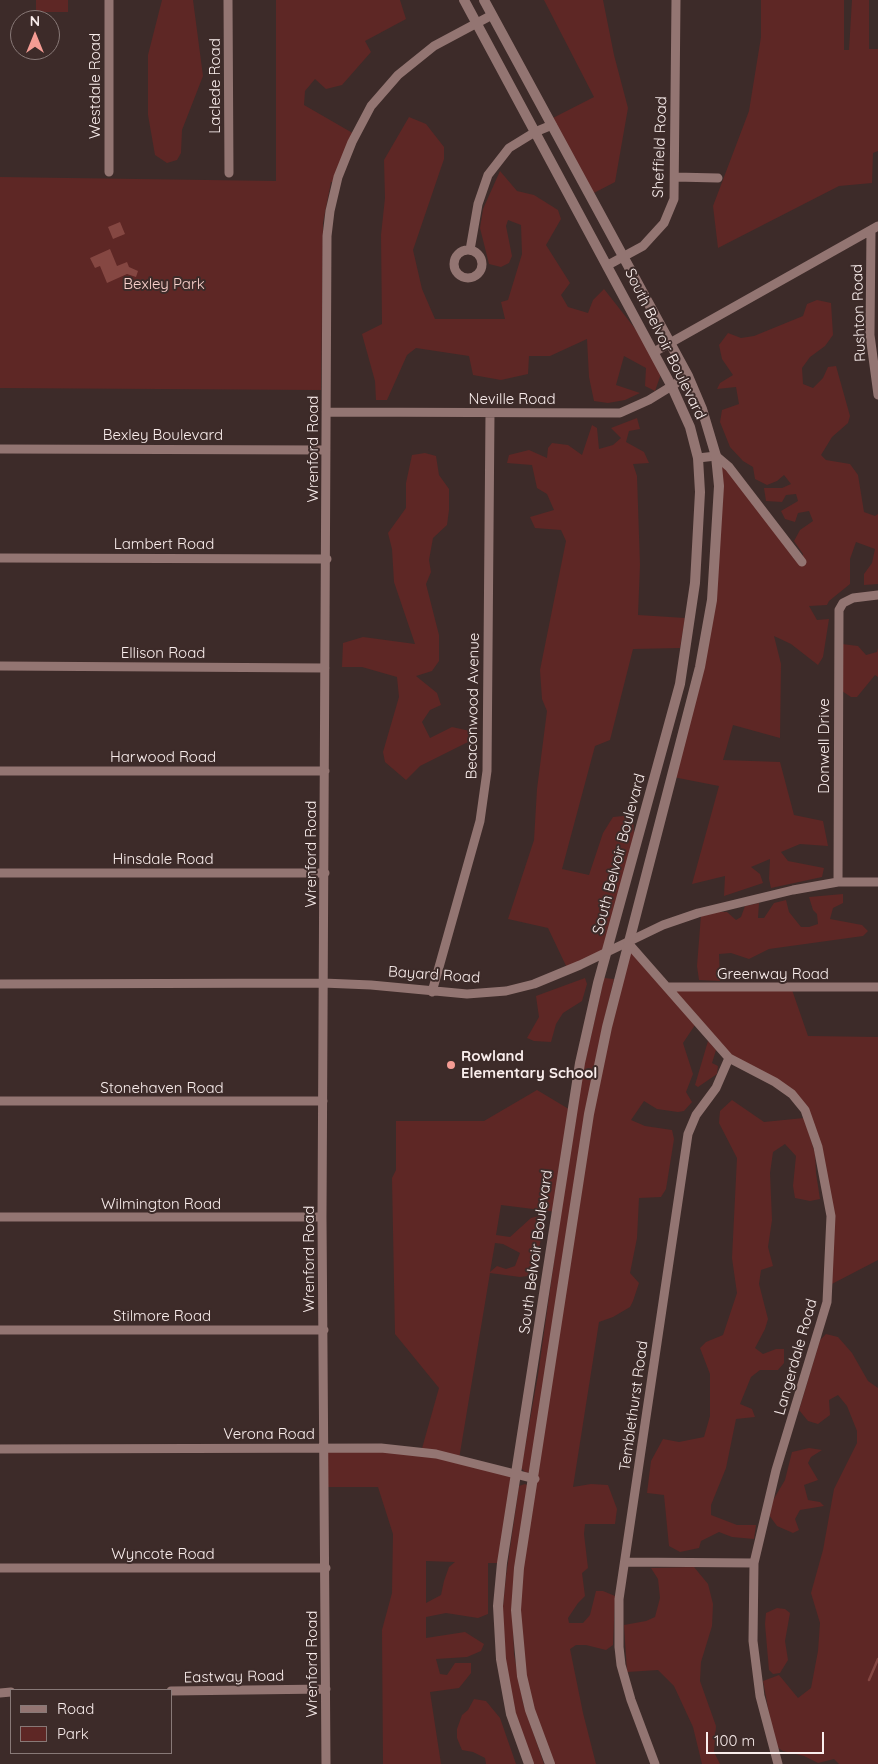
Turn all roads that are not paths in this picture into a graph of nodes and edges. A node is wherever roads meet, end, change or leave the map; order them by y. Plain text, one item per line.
1 (109, 0) edge
2 (228, 0) edge
3 (464, 0) edge
4 (484, 0) edge
5 (676, 0) edge
6 (492, 15) junction
7 (476, 24) junction
8 (552, 125) junction
9 (535, 132) junction
10 (109, 172) dead end
11 (229, 173) dead end
12 (676, 177) junction
13 (718, 178) dead end
14 (874, 228) edge
15 (470, 250) dead end
16 (624, 257) junction
17 (608, 265) junction
18 (670, 344) junction
19 (654, 352) junction
20 (688, 376) junction
21 (672, 387) junction
22 (878, 395) edge
23 (326, 412) junction
24 (490, 413) junction
25 (0, 448) edge
26 (326, 450) junction
27 (716, 456) junction
28 (698, 458) junction
29 (0, 558) edge
30 (327, 559) junction
31 (802, 562) dead end
32 (878, 595) edge
33 (0, 666) edge
34 (325, 668) junction
35 (0, 771) edge
36 (325, 771) junction
37 (0, 873) edge
38 (325, 873) junction
39 (838, 882) junction
40 (878, 882) edge
41 (628, 943) junction
42 (607, 952) junction
43 (323, 983) junction
44 (0, 984) edge
45 (668, 987) junction
46 (878, 987) edge
47 (432, 992) junction
48 (729, 1058) junction
49 (0, 1101) edge
50 (323, 1101) junction
51 (0, 1217) edge
52 (322, 1217) junction
53 (0, 1330) edge
54 (324, 1330) junction
55 (324, 1448) junction
56 (0, 1449) edge
57 (516, 1473) junction
58 (535, 1479) junction
59 (625, 1562) junction
60 (754, 1563) junction
61 (0, 1568) edge
62 (326, 1568) junction
63 (326, 1689) junction
64 (172, 1691) edge
65 (326, 1764) edge
66 (528, 1764) edge
67 (550, 1764) edge
68 (656, 1764) edge
69 (778, 1764) edge

1 - 10 street, Westdale Road
2 - 11 street, Laclede Road
3 - 7 street, South Belvoir Boulevard
4 - 6 street, South Belvoir Boulevard
5 - 12 street, Sheffield Road
6 - 7 street, Wrenford Road
6 - 8 street, South Belvoir Boulevard
7 - 9 street, South Belvoir Boulevard
7 - 23 street, Wrenford Road
8 - 9 street
8 - 16 street, South Belvoir Boulevard
9 - 15 street
9 - 17 street, South Belvoir Boulevard
12 - 13 street
12 - 16 street, Sheffield Road
14 - 18 street
14 - 22 street, Rushton Road
16 - 17 street, Sheffield Road
16 - 18 street, South Belvoir Boulevard
17 - 19 street, South Belvoir Boulevard
18 - 19 street
18 - 20 street, South Belvoir Boulevard
19 - 21 street, South Belvoir Boulevard
20 - 21 street, Neville Road
20 - 27 street, South Belvoir Boulevard
21 - 24 street, Neville Road
21 - 28 street, South Belvoir Boulevard
23 - 24 street, Neville Road
23 - 26 street, Wrenford Road
24 - 47 street, Beaconwood Avenue
25 - 26 street, Bexley Boulevard
26 - 30 street, Wrenford Road
27 - 28 street
27 - 31 street
27 - 41 street, South Belvoir Boulevard
28 - 42 street, South Belvoir Boulevard
29 - 30 street, Lambert Road
30 - 34 street, Wrenford Road
32 - 39 street, Donwell Drive
33 - 34 street, Ellison Road
34 - 36 street, Wrenford Road
35 - 36 street, Harwood Road
36 - 38 street, Wrenford Road
37 - 38 street, Hinsdale Road
38 - 43 street, Wrenford Road
39 - 40 street, Bayard Road
39 - 41 street, Bayard Road
41 - 42 street, Bayard Road
41 - 45 street, Langerdale Road
41 - 58 street, South Belvoir Boulevard
42 - 47 street, Bayard Road
42 - 57 street, South Belvoir Boulevard
43 - 44 street, Bayard Road
43 - 47 street, Bayard Road
43 - 50 street, Wrenford Road
45 - 46 street, Greenway Road
45 - 48 street, Langerdale Road
48 - 59 street, Temblethurst Road
48 - 60 street, Langerdale Road
49 - 50 street, Stonehaven Road
50 - 52 street, Wrenford Road
51 - 52 street, Wilmington Road
52 - 54 street, Wrenford Road
53 - 54 street, Stilmore Road
54 - 55 street, Wrenford Road
55 - 56 street, Verona Road
55 - 57 street, Verona Road
55 - 62 street, Wrenford Road
57 - 58 street, Verona Road
57 - 66 street, South Belvoir Boulevard
58 - 67 street, South Belvoir Boulevard
59 - 60 street
59 - 68 street, Temblethurst Road
60 - 69 street, Langerdale Road
61 - 62 street, Wyncote Road
62 - 63 street, Wrenford Road
63 - 64 street, Eastway Road
63 - 65 street, Wrenford Road

